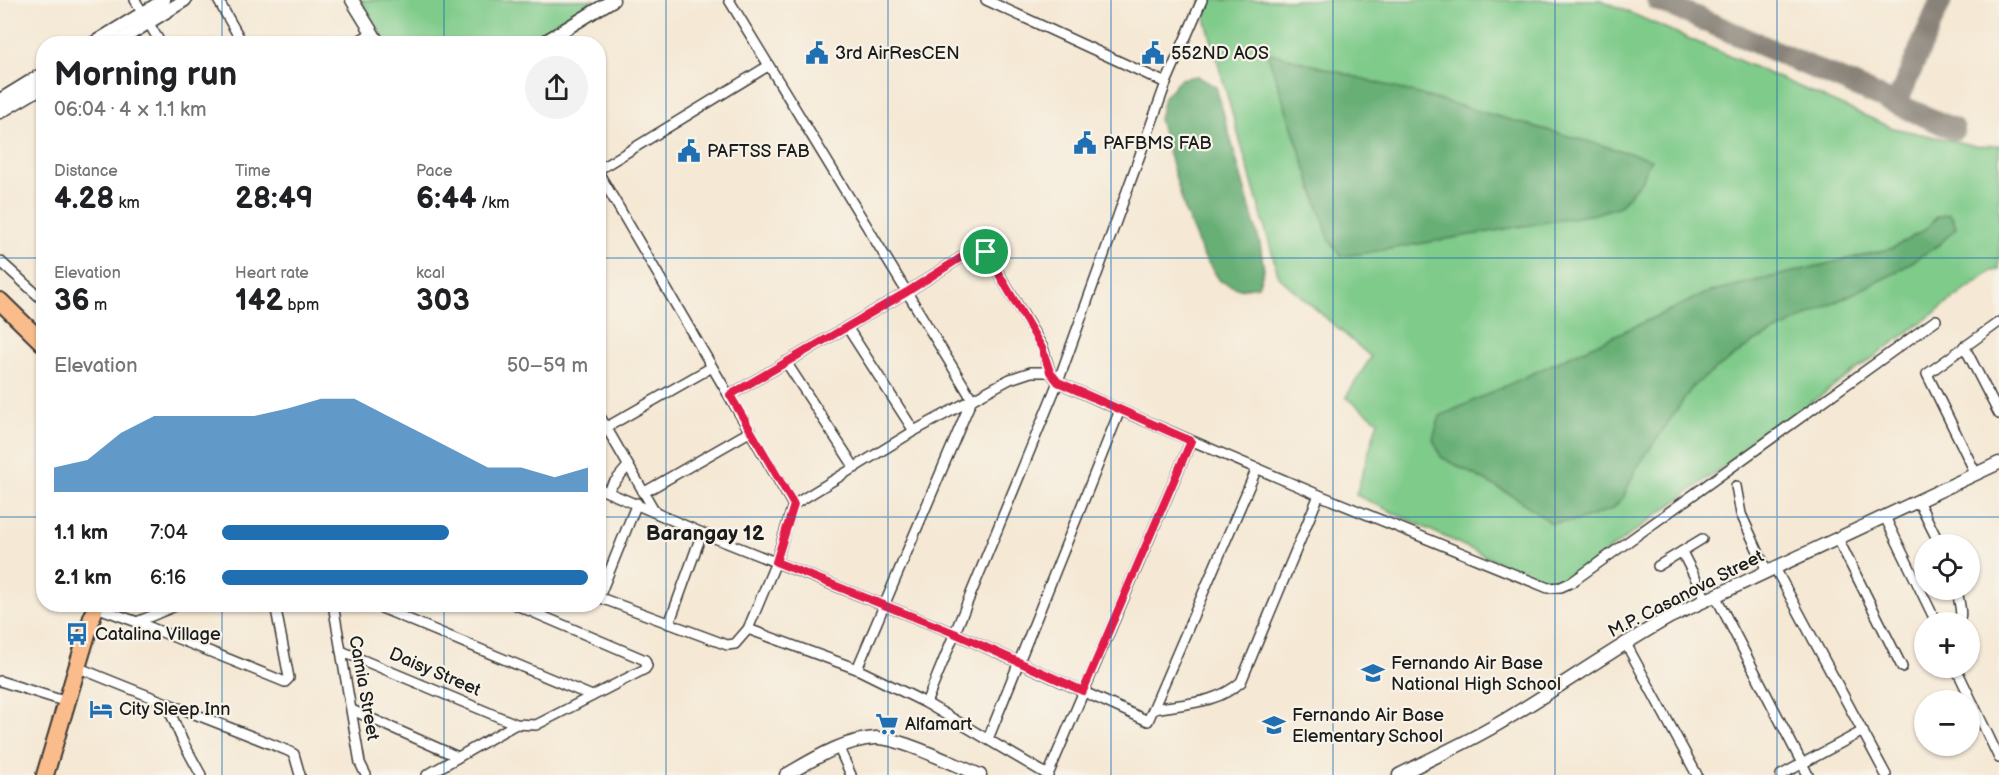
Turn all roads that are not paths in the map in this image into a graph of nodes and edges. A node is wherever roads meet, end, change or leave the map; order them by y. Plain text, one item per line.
1 (135, 0) edge
2 (164, 0) edge
3 (185, 0) edge
4 (218, 0) edge
5 (352, 0) edge
6 (613, 0) edge
7 (729, 0) edge
8 (986, 0) edge
9 (1202, 0) edge
10 (146, 17) junction
11 (108, 36) edge
12 (123, 36) edge
13 (157, 36) edge
14 (238, 36) edge
15 (375, 36) edge
16 (554, 36) edge
17 (768, 66) junction
18 (1166, 84) junction
19 (36, 86) edge
20 (36, 87) edge
21 (0, 100) edge
22 (0, 112) edge
23 (606, 166) edge
24 (606, 185) edge
25 (0, 261) edge
26 (907, 292) junction
27 (36, 294) edge
28 (0, 301) edge
29 (1936, 320) dead end
30 (1999, 322) edge
31 (847, 327) junction
32 (36, 336) edge
33 (1964, 346) junction
34 (786, 362) junction
35 (712, 367) junction
36 (1050, 372) junction
37 (1058, 382) junction
38 (730, 395) junction
39 (972, 399) junction
40 (1120, 410) junction
41 (1999, 414) edge
42 (607, 427) joint
43 (751, 431) junction
44 (914, 431) junction
45 (1191, 441) junction
46 (1999, 463) edge
47 (628, 466) junction
48 (855, 468) junction
49 (1257, 468) junction
50 (1976, 474) junction
51 (1736, 486) dead end
52 (606, 487) edge
53 (606, 491) edge
54 (643, 493) junction
55 (1319, 495) junction
56 (1918, 501) junction
57 (637, 503) junction
58 (794, 505) junction
59 (655, 511) junction
60 (1885, 517) junction
61 (702, 533) junction
62 (1934, 534) edge
63 (1838, 538) junction
64 (1702, 539) dead end
65 (1682, 552) junction
66 (776, 562) junction
67 (1658, 566) dead end
68 (1771, 570) junction
69 (606, 580) edge
70 (1710, 597) junction
71 (606, 600) edge
72 (885, 605) junction
73 (94, 612) edge
74 (111, 612) edge
75 (161, 612) edge
76 (277, 612) edge
77 (334, 612) edge
78 (391, 612) edge
79 (533, 612) edge
80 (1931, 612) edge
81 (137, 622) junction
82 (669, 624) junction
83 (748, 629) junction
84 (954, 633) junction
85 (1625, 642) junction
86 (341, 651) junction
87 (1018, 662) junction
88 (77, 667) junction
89 (1902, 667) dead end
90 (857, 669) junction
91 (1961, 678) edge
92 (0, 681) edge
93 (1083, 691) junction
94 (592, 696) junction
95 (67, 702) junction
96 (926, 703) junction
97 (167, 705) junction
98 (1154, 709) junction
99 (352, 710) junction
100 (516, 724) junction
101 (1863, 731) junction
102 (988, 739) junction
103 (838, 746) junction
104 (458, 757) junction
105 (1999, 758) edge
106 (1802, 764) junction
107 (1418, 771) edge
108 (45, 775) edge
109 (201, 775) edge
110 (300, 775) edge
111 (366, 775) edge
112 (427, 775) edge
113 (786, 775) edge
114 (851, 775) edge
115 (979, 775) edge
116 (1048, 775) edge
117 (1399, 775) edge
118 (1696, 775) edge
119 (1781, 775) edge
120 (1808, 775) edge
121 (1886, 775) edge

1 - 10 street
2 - 10 street
3 - 10 street
4 - 14 street
5 - 15 street
6 - 16 street
7 - 17 street
8 - 18 street
9 - 18 street
10 - 11 street
10 - 12 street
10 - 13 street
17 - 23 street
17 - 26 street
18 - 37 street
19 - 21 street
20 - 22 street
24 - 35 street
25 - 27 street
26 - 31 street
26 - 36 street
26 - 39 street
28 - 32 highway
29 - 55 street
30 - 33 street
31 - 34 street
31 - 44 street
33 - 41 street
33 - 50 street
34 - 38 street
34 - 48 street
35 - 38 street
35 - 42 street
36 - 37 street
36 - 39 street
37 - 40 street
37 - 84 street
38 - 43 street
39 - 44 street
39 - 72 street
40 - 45 street
40 - 87 street
42 - 47 street
43 - 54 street
43 - 58 street
44 - 48 street
45 - 49 street
45 - 93 street
46 - 50 street, M.P. Casanova Street
47 - 52 street
47 - 54 street
48 - 58 street
49 - 55 street
49 - 98 street
50 - 56 street, M.P. Casanova Street
51 - 68 street
53 - 57 street
54 - 59 street
55 - 98 street
56 - 60 street, M.P. Casanova Street
56 - 62 street
57 - 59 street
57 - 69 street
58 - 66 street
59 - 61 street
60 - 63 street, M.P. Casanova Street
60 - 80 street
61 - 66 street
61 - 82 street
63 - 68 street, M.P. Casanova Street
63 - 89 street
64 - 65 street
65 - 67 street
65 - 70 street
66 - 72 street
66 - 83 street
68 - 70 street, M.P. Casanova Street
68 - 101 street
70 - 85 street, M.P. Casanova Street
70 - 106 street
71 - 82 street
72 - 84 street
72 - 90 street
73 - 88 highway
74 - 81 street
75 - 81 street
76 - 81 street
77 - 86 street, Camia Street
78 - 94 street
79 - 94 street
82 - 83 street
83 - 90 street
84 - 87 street
84 - 96 street
85 - 107 street, M.P. Casanova Street
85 - 118 street
86 - 99 street, Camia Street
86 - 100 street, Daisy Street
87 - 93 street
87 - 102 street
88 - 95 highway
88 - 97 street
90 - 96 street
91 - 105 street
92 - 95 street
93 - 98 street
93 - 116 street
94 - 100 street
95 - 108 highway
96 - 102 street
97 - 109 street
97 - 110 street
99 - 104 street
99 - 111 street, Camia Street
100 - 104 street
101 - 106 street
101 - 121 street
102 - 116 street
103 - 113 street
103 - 114 street
103 - 115 street
104 - 112 street
106 - 119 street
106 - 120 street
107 - 117 street, M.P. Casanova Street

